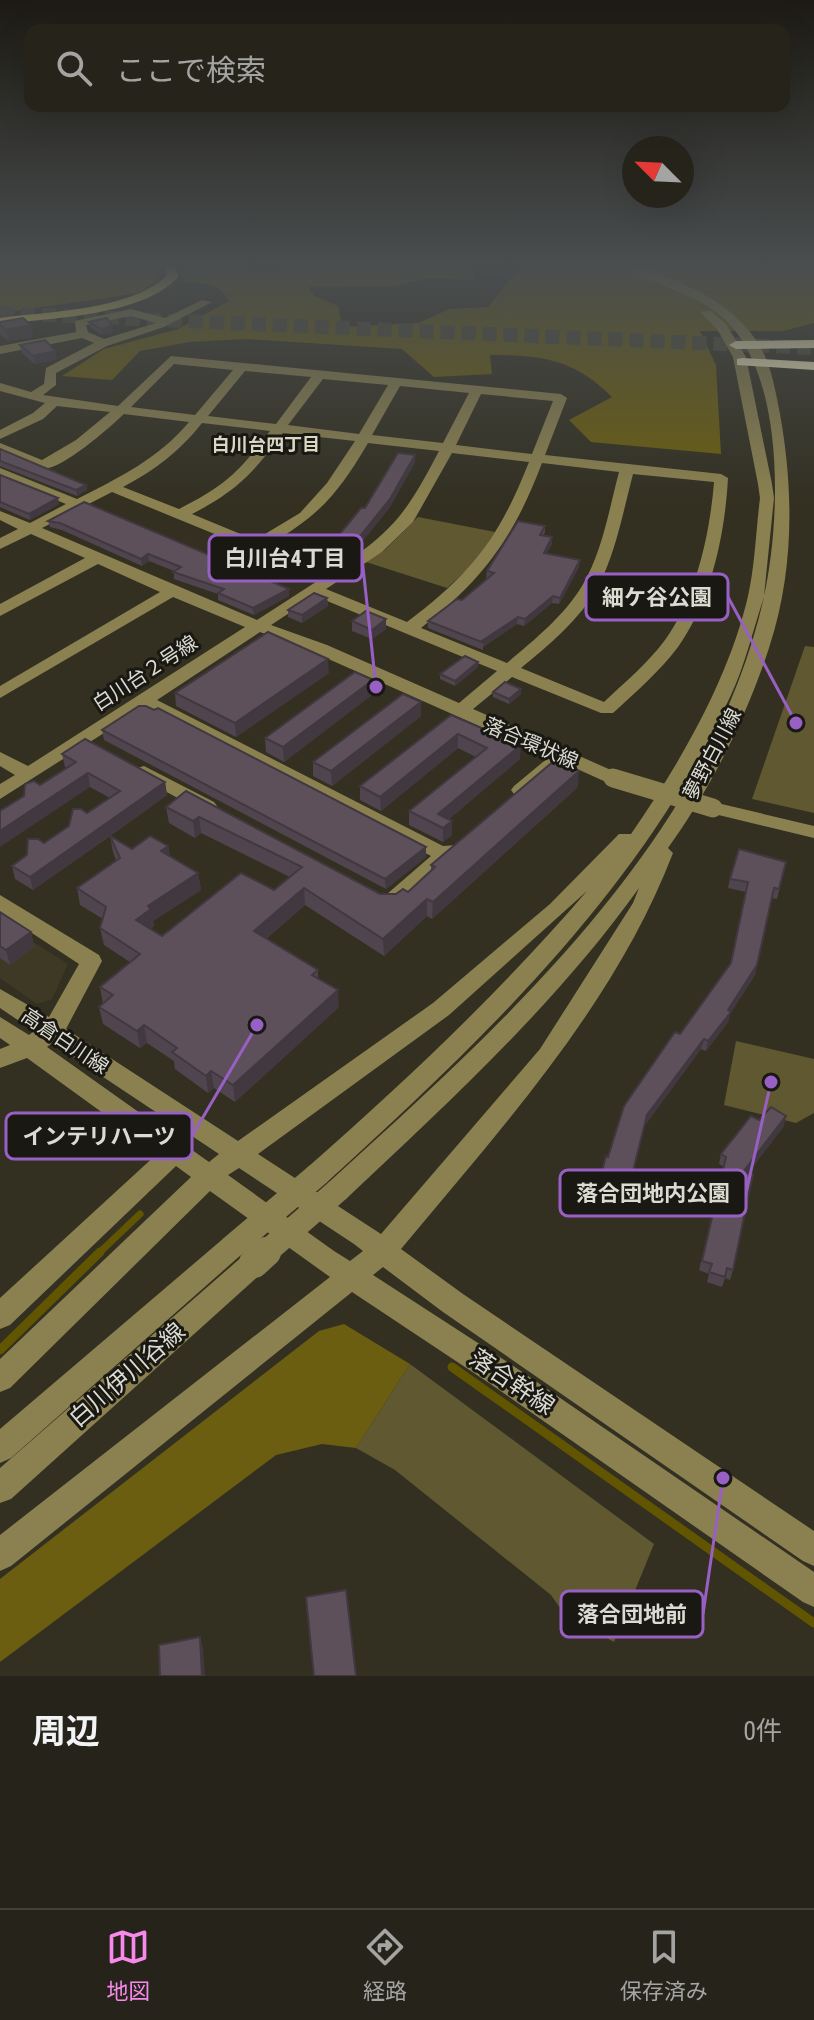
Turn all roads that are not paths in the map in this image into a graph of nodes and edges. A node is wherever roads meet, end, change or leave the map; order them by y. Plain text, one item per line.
1 (30, 344) edge
2 (101, 344) edge
3 (751, 344) edge
4 (755, 344) edge
5 (736, 345) joint
6 (0, 350) edge
7 (783, 353) dead end
8 (814, 356) edge
9 (742, 362) junction
10 (762, 362) junction
11 (243, 366) junction
12 (814, 366) edge
13 (320, 374) junction
14 (396, 382) junction
15 (0, 387) edge
16 (477, 390) junction
17 (32, 397) junction
18 (54, 402) junction
19 (120, 410) junction
20 (199, 418) junction
21 (277, 431) junction
22 (0, 435) edge
23 (360, 441) junction
24 (0, 447) edge
25 (447, 447) junction
26 (536, 458) junction
27 (627, 469) junction
28 (0, 472) edge
29 (111, 487) junction
30 (78, 504) junction
31 (186, 512) junction
32 (0, 515) edge
33 (30, 529) junction
34 (262, 542) junction
35 (0, 544) edge
36 (97, 558) junction
37 (334, 577) junction
38 (313, 590) junction
39 (172, 591) junction
40 (0, 611) edge
41 (258, 626) junction
42 (410, 628) junction
43 (510, 669) junction
44 (0, 693) edge
45 (144, 700) junction
46 (460, 711) junction
47 (561, 756) junction
48 (0, 758) edge
49 (124, 762) edge
50 (28, 774) junction
51 (0, 793) edge
52 (503, 805) edge
53 (222, 814) edge
54 (664, 819) junction
55 (814, 832) edge
56 (468, 835) edge
57 (445, 855) junction
58 (361, 888) edge
59 (0, 902) edge
60 (0, 997) edge
61 (0, 1026) edge
62 (52, 1032) junction
63 (32, 1048) junction
64 (0, 1059) edge
65 (176, 1151) junction
66 (237, 1152) junction
67 (208, 1176) junction
68 (383, 1251) junction
69 (244, 1254) junction
70 (353, 1276) junction
71 (0, 1316) edge
72 (0, 1378) edge
73 (0, 1448) edge
74 (0, 1488) edge
75 (814, 1550) edge
76 (0, 1555) edge
77 (814, 1591) edge

1 - 6 street
2 - 17 street
3 - 5 highway
4 - 10 street, 夢野白川線
5 - 9 street, 夢野白川線
7 - 8 highway
9 - 10 highway
9 - 54 street, 夢野白川線
10 - 12 highway
10 - 54 street, 夢野白川線
11 - 13 street
11 - 19 street
11 - 20 street
13 - 14 street
13 - 21 street
14 - 16 street
14 - 23 street
15 - 17 street
16 - 25 street, 白川台２号線
16 - 26 street
17 - 18 street
18 - 19 street
18 - 22 street
19 - 20 street
19 - 24 street
20 - 21 street
20 - 29 street
21 - 23 street
21 - 31 street
23 - 25 street
23 - 34 street
25 - 26 street
25 - 37 street, 白川台２号線
26 - 27 street
26 - 42 street
27 - 43 street
27 - 43 street
28 - 30 street
29 - 30 street
29 - 31 street
30 - 33 street
31 - 34 street
32 - 33 street, 落合環状線
33 - 35 street
33 - 36 street, 落合環状線
34 - 37 street
36 - 39 street, 落合環状線
36 - 40 street
37 - 38 street, 白川台２号線
38 - 41 street, 白川台２号線
38 - 42 street
39 - 41 street, 落合環状線
39 - 44 street
41 - 45 street, 白川台２号線
41 - 46 street, 落合環状線
42 - 43 street
43 - 46 street
45 - 50 street, 白川台２号線
45 - 57 street
46 - 47 street, 落合環状線
47 - 52 street
47 - 55 street, 落合環状線, bridge
48 - 50 street
49 - 53 street
50 - 51 street, 白川台２号線
54 - 66 street
54 - 68 street
54 - 69 street, 夢野白川線, bridge
56 - 57 street
57 - 58 street
59 - 62 street
60 - 62 street, 高倉白川線
61 - 63 street, 高倉白川線
62 - 63 street
62 - 66 street, 高倉白川線
63 - 64 street
63 - 65 street, 高倉白川線
65 - 67 street, 高倉白川線
65 - 71 street
66 - 67 street
66 - 68 street, 落合幹線
67 - 70 street, 落合幹線
67 - 72 street
68 - 70 street
68 - 75 street, 落合幹線
69 - 73 street, 白川伊川谷線
69 - 74 street, 白川伊川谷線
70 - 76 street
70 - 77 street, 落合幹線

